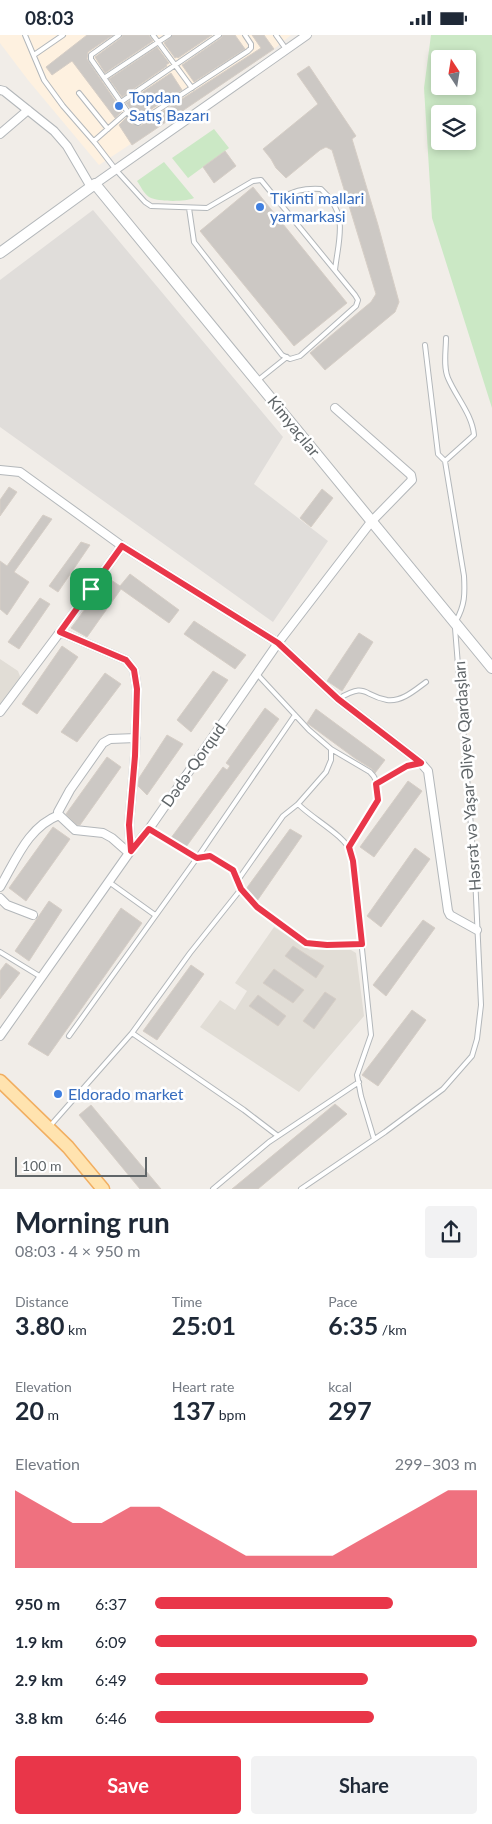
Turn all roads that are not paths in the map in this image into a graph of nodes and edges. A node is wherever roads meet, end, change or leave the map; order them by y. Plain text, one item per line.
1 (25, 35) edge
2 (63, 35) edge
3 (119, 35) edge
4 (153, 35) edge
5 (169, 35) edge
6 (219, 35) edge
7 (245, 35) edge
8 (276, 35) edge
9 (307, 35) edge
10 (158, 42) junction
11 (287, 51) junction
12 (34, 55) junction
13 (175, 65) junction
14 (104, 78) junction
15 (192, 89) junction
16 (0, 90) edge
17 (79, 93) dead end
18 (121, 102) junction
19 (28, 110) junction
20 (127, 111) junction
21 (108, 129) junction
22 (0, 134) edge
23 (94, 141) junction
24 (116, 170) junction
25 (93, 186) junction
26 (278, 200) junction
27 (189, 208) junction
28 (0, 253) edge
29 (335, 270) junction
30 (446, 338) dead end
31 (425, 345) dead end
32 (287, 357) junction
33 (257, 381) junction
34 (335, 408) dead end
35 (445, 461) junction
36 (0, 470) edge
37 (371, 522) junction
38 (122, 546) junction
39 (455, 623) junction
40 (60, 632) junction
41 (278, 643) junction
42 (492, 668) edge
43 (256, 673) junction
44 (426, 682) dead end
45 (338, 699) junction
46 (0, 712) edge
47 (296, 715) junction
48 (136, 738) junction
49 (331, 749) junction
50 (421, 763) junction
51 (376, 784) junction
52 (298, 804) junction
53 (59, 815) junction
54 (149, 829) junction
55 (349, 847) junction
56 (130, 852) junction
57 (197, 858) junction
58 (238, 880) junction
59 (109, 882) junction
60 (0, 887) edge
61 (241, 889) junction
62 (0, 899) edge
63 (32, 915) dead end
64 (155, 915) junction
65 (477, 930) junction
66 (362, 944) junction
67 (0, 952) edge
68 (41, 977) junction
69 (132, 1033) junction
70 (0, 1036) edge
71 (69, 1036) dead end
72 (0, 1081) edge
73 (358, 1082) junction
74 (49, 1127) junction
75 (278, 1136) junction
76 (374, 1139) junction
77 (103, 1189) edge
78 (213, 1189) edge
79 (300, 1189) edge

1 - 12 lane
2 - 12 lane
3 - 14 lane
4 - 10 lane
5 - 10 lane
6 - 13 lane
7 - 15 lane
8 - 11 lane
9 - 11 street
10 - 13 lane
10 - 14 lane
11 - 24 street
12 - 23 lane
13 - 15 lane
13 - 18 lane
14 - 18 lane
15 - 20 lane
16 - 19 street
17 - 21 lane
18 - 20 lane
19 - 22 street
19 - 25 street
20 - 21 lane
21 - 23 lane
23 - 24 lane
24 - 25 street
24 - 27 lane
25 - 28 street
25 - 33 street, Kimyaçılar
26 - 27 lane
26 - 29 lane
26 - 29 lane
27 - 32 lane
29 - 32 lane
30 - 35 lane
31 - 35 lane
32 - 33 lane
33 - 37 street, Kimyaçılar
34 - 37 street, Dədə-Qorqud
35 - 39 lane
36 - 38 street
37 - 39 street, Kimyaçılar
37 - 41 street, Dədə-Qorqud
38 - 40 street
38 - 41 street
39 - 42 street, Kimyaçılar
39 - 65 lane, Həsrət və Yaşar Əliyev Qardaşları
40 - 46 street
40 - 48 street
41 - 43 street, Dədə-Qorqud
41 - 45 street
43 - 47 lane
43 - 54 street, Dədə-Qorqud
44 - 45 lane
45 - 50 street
47 - 49 lane
47 - 57 lane
48 - 53 street
48 - 56 street
49 - 51 lane
49 - 52 lane
50 - 51 lane
50 - 65 street, Həsrət və Yaşar Əliyev Qardaşları
51 - 55 lane
52 - 55 lane
52 - 58 lane
53 - 56 street
53 - 60 street
54 - 56 street, Dədə-Qorqud
54 - 57 lane
55 - 66 lane
56 - 59 street, Dədə-Qorqud
57 - 58 lane
57 - 64 lane
58 - 61 lane
59 - 64 lane
59 - 68 street, Dədə-Qorqud
61 - 66 lane
61 - 69 lane
62 - 63 street
64 - 71 lane
65 - 76 lane, Həsrət və Yaşar Əliyev Qardaşları
66 - 73 lane
67 - 68 lane
68 - 70 street, Dədə-Qorqud
69 - 74 lane
69 - 75 lane
72 - 74 main road
73 - 75 lane
73 - 76 lane
74 - 77 main road
75 - 78 lane
76 - 79 lane, Həsrət və Yaşar Əliyev Qardaşları

